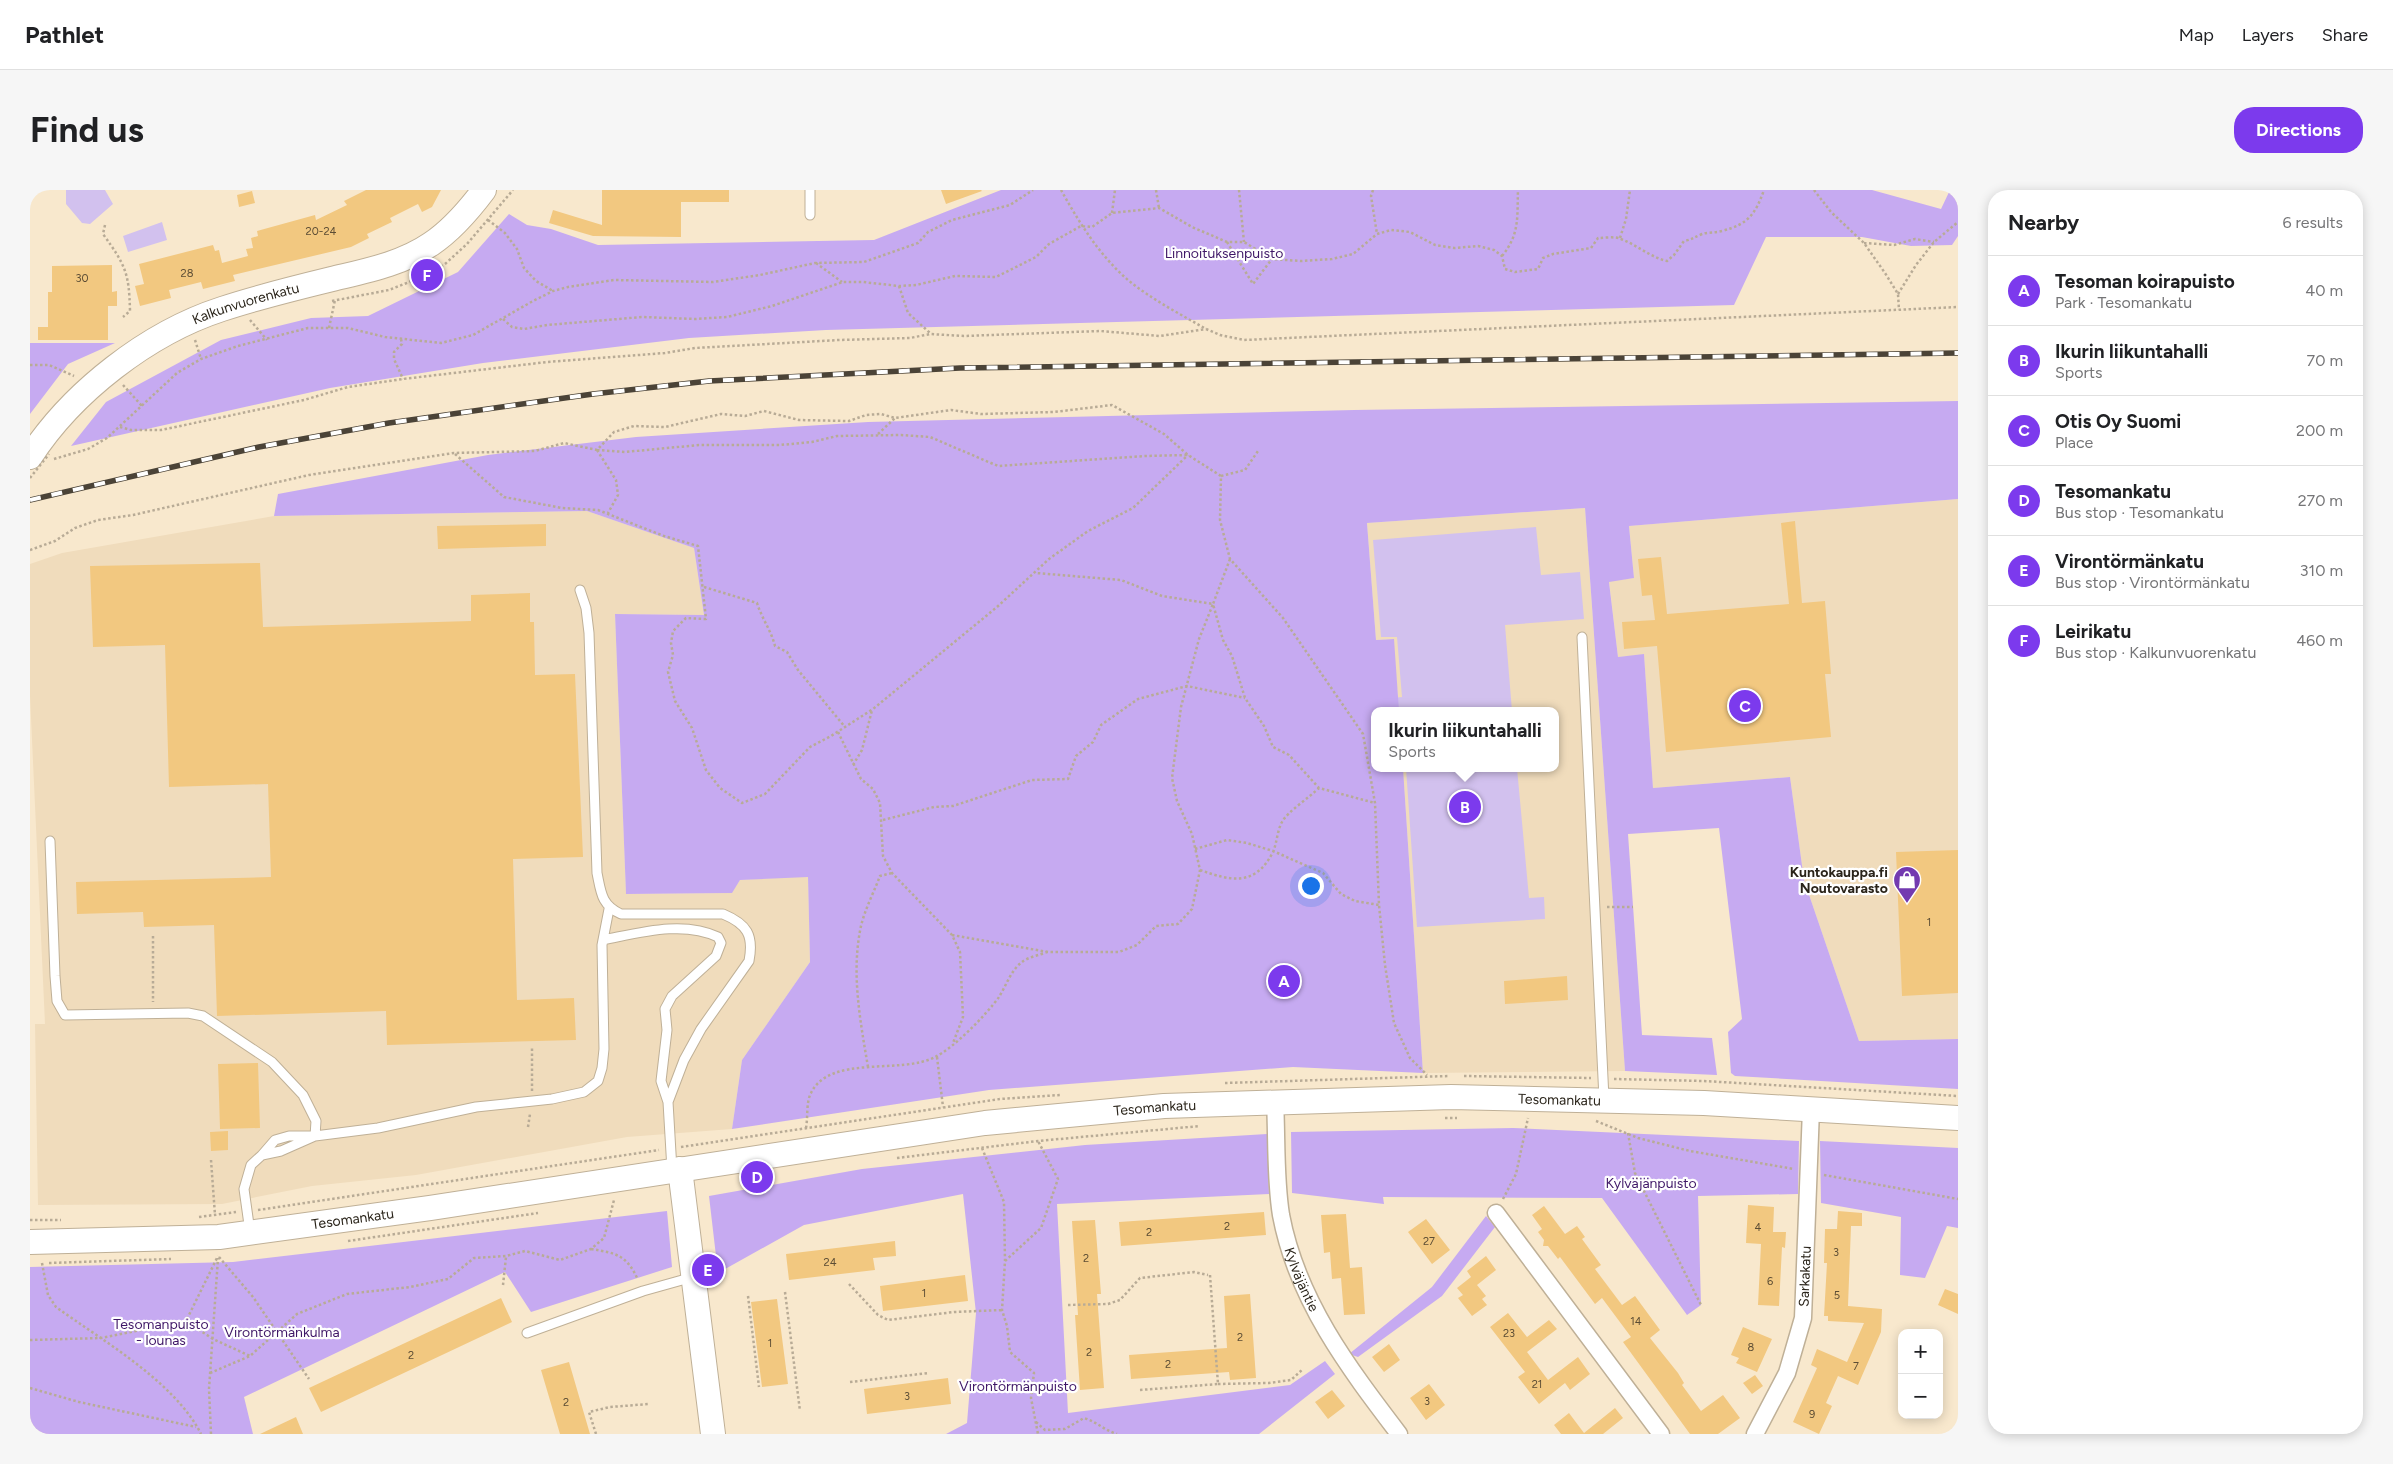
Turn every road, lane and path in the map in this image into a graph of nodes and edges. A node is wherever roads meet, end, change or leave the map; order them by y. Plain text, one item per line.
1 (484, 190) edge
2 (512, 190) edge
3 (810, 190) edge
4 (1033, 190) edge
5 (1061, 190) edge
6 (1116, 190) edge
7 (1156, 190) edge
8 (1239, 190) edge
9 (1373, 190) edge
10 (1518, 190) edge
11 (1630, 190) edge
12 (1764, 190) edge
13 (1814, 190) edge
14 (1159, 208) junction
15 (1112, 213) junction
16 (810, 215) dead end
17 (488, 220) junction
18 (1958, 222) edge
19 (105, 224) dead end
20 (1081, 226) junction
21 (1377, 234) junction
22 (1620, 238) junction
23 (1227, 242) junction
24 (1244, 242) junction
25 (1864, 242) junction
26 (1934, 242) junction
27 (1502, 256) junction
28 (1272, 259) junction
29 (815, 263) junction
30 (843, 282) junction
31 (899, 286) junction
32 (553, 291) junction
33 (1898, 294) junction
34 (335, 300) junction
35 (327, 302) dead end
36 (1958, 307) edge
37 (1899, 310) junction
38 (123, 317) dead end
39 (257, 317) dead end
40 (503, 319) junction
41 (329, 328) junction
42 (1206, 329) junction
43 (930, 334) junction
44 (194, 335) dead end
45 (402, 339) junction
46 (267, 340) junction
47 (201, 359) junction
48 (30, 365) edge
49 (78, 377) dead end
50 (403, 379) junction
51 (119, 382) dead end
52 (142, 406) junction
53 (895, 418) junction
54 (120, 427) junction
55 (877, 435) junction
56 (597, 450) junction
57 (1258, 451) dead end
58 (454, 453) junction
59 (41, 454) edge
60 (1188, 455) junction
61 (1221, 476) junction
62 (30, 478) edge
63 (607, 513) junction
64 (30, 550) edge
65 (1230, 559) junction
66 (1036, 573) junction
67 (704, 588) junction
68 (580, 590) dead end
69 (1213, 604) junction
70 (1582, 637) dead end
71 (1187, 686) junction
72 (1245, 698) junction
73 (873, 709) junction
74 (845, 727) junction
75 (838, 732) junction
76 (853, 765) junction
77 (1319, 788) junction
78 (1375, 803) junction
79 (883, 820) junction
80 (50, 841) dead end
81 (1195, 849) junction
82 (1273, 851) junction
83 (1200, 870) junction
84 (892, 873) junction
85 (1379, 905) junction
86 (1596, 907) junction
87 (1633, 907) dead end
88 (609, 909) junction
89 (952, 935) junction
90 (153, 936) dead end
91 (603, 940) junction
92 (1048, 952) junction
93 (153, 1014) junction
94 (953, 1043) junction
95 (532, 1047) dead end
96 (937, 1057) junction
97 (868, 1067) junction
98 (1427, 1075) dead end
99 (1258, 1081) dead end
100 (1218, 1083) dead end
101 (1069, 1094) dead end
102 (531, 1101) junction
103 (1275, 1101) junction
104 (668, 1102) junction
105 (943, 1107) junction
106 (1811, 1108) junction
107 (1601, 1113) junction
108 (1442, 1118) dead end
109 (1461, 1118) dead end
110 (1519, 1118) dead end
111 (1958, 1118) edge
112 (1207, 1126) dead end
113 (528, 1127) dead end
114 (806, 1128) junction
115 (1628, 1133) junction
116 (316, 1136) junction
117 (1038, 1141) junction
118 (982, 1148) junction
119 (889, 1159) dead end
120 (211, 1160) dead end
121 (674, 1162) junction
122 (1809, 1172) junction
123 (623, 1199) dead end
124 (614, 1200) junction
125 (1958, 1200) edge
126 (604, 1202) dead end
127 (546, 1212) dead end
128 (1496, 1213) joint
129 (215, 1215) junction
130 (191, 1217) dead end
131 (30, 1220) edge
132 (66, 1220) dead end
133 (248, 1222) junction
134 (339, 1242) dead end
135 (591, 1249) junction
136 (33, 1252) edge
137 (228, 1255) dead end
138 (218, 1256) junction
139 (506, 1256) junction
140 (209, 1257) dead end
141 (172, 1259) dead end
142 (1005, 1261) junction
143 (42, 1263) junction
144 (694, 1276) junction
145 (849, 1284) dead end
146 (503, 1285) dead end
147 (643, 1291) junction
148 (786, 1292) dead end
149 (748, 1296) dead end
150 (1068, 1305) dead end
151 (1701, 1306) dead end
152 (1002, 1310) junction
153 (186, 1321) junction
154 (276, 1332) junction
155 (527, 1333) dead end
156 (101, 1338) junction
157 (213, 1339) junction
158 (30, 1340) edge
159 (250, 1356) junction
160 (1303, 1369) dead end
161 (210, 1372) junction
162 (929, 1373) dead end
163 (309, 1379) dead end
164 (850, 1382) dead end
165 (1218, 1384) junction
166 (759, 1387) dead end
167 (30, 1388) edge
168 (1140, 1390) dead end
169 (649, 1404) dead end
170 (800, 1411) dead end
171 (1035, 1421) junction
172 (198, 1427) junction
173 (201, 1434) edge
174 (211, 1434) edge
175 (596, 1434) edge
176 (713, 1434) edge
177 (1038, 1434) edge
178 (1117, 1434) edge
179 (1399, 1434) edge
180 (1661, 1434) edge
181 (1755, 1434) edge

1 - 59 main road, Kalkunvuorenkatu
2 - 17 path
3 - 16 lane
4 - 29 path
5 - 20 path
6 - 15 path
7 - 14 path
8 - 24 path
9 - 21 path
10 - 27 path
11 - 22 path
12 - 22 path
13 - 25 path
14 - 15 path
14 - 23 path
15 - 20 path
17 - 32 path
17 - 34 path
18 - 26 path
19 - 38 path
20 - 31 path
20 - 42 path
21 - 27 path
21 - 28 path
22 - 27 path
23 - 24 path
23 - 28 path
24 - 28 path
25 - 26 path
25 - 33 path
26 - 33 path
29 - 30 path
29 - 32 path
30 - 31 path
30 - 40 path
31 - 43 path
32 - 40 path
33 - 37 path
34 - 35 path
34 - 41 path
36 - 37 path
37 - 42 path
39 - 46 path
40 - 45 path
41 - 45 path
41 - 46 path
42 - 43 path
43 - 50 path
44 - 47 path
45 - 50 path
46 - 47 path
47 - 52 path
48 - 49 path
50 - 54 path
51 - 52 path
52 - 54 path
53 - 55 path
53 - 56 path
53 - 60 path
54 - 59 path
55 - 56 path
55 - 60 path
56 - 58 path
56 - 63 path
57 - 61 path
58 - 63 path
58 - 64 path
59 - 62 path, bridge
60 - 61 path
60 - 66 path
61 - 65 path
63 - 67 path
65 - 69 path
65 - 78 path
66 - 69 path
66 - 73 path
67 - 74 path
67 - 75 path
68 - 88 lane
69 - 71 path
69 - 72 path
70 - 86 lane
71 - 72 path
71 - 79 path
71 - 81 path
72 - 77 path
73 - 74 path
73 - 76 path
74 - 75 path
75 - 76 path
76 - 79 path
77 - 78 path
77 - 82 path
78 - 85 path
79 - 84 path
80 - 93 lane
81 - 82 path
81 - 83 path
82 - 83 path
82 - 85 path
83 - 92 path
84 - 89 path
84 - 97 path
85 - 98 path
86 - 87 path
86 - 107 lane
88 - 91 lane
88 - 104 lane
89 - 92 path
89 - 94 path
90 - 93 path
91 - 102 lane
91 - 104 lane
92 - 94 path
93 - 116 lane
94 - 96 path
95 - 102 path
96 - 97 path
96 - 105 path
97 - 114 path
99 - 100 path
101 - 105 path
102 - 113 path
102 - 116 lane
103 - 107 main road, Tesomankatu
103 - 121 main road, Tesomankatu
103 - 179 street, Kylväjäntie
104 - 121 lane
105 - 114 path
106 - 107 main road, Tesomankatu
106 - 111 main road, Tesomankatu
106 - 122 street, Sarkakatu
107 - 115 path
108 - 109 path
110 - 128 path
112 - 117 path
114 - 121 path
115 - 122 path
115 - 151 path
116 - 133 lane
117 - 118 path
117 - 142 path
118 - 119 path
118 - 142 path
120 - 129 path
121 - 133 path
121 - 133 main road, Tesomankatu
121 - 144 main road
122 - 125 path
122 - 181 street, Sarkakatu
123 - 124 path
124 - 126 path
124 - 135 path
127 - 134 path
128 - 180 street
129 - 130 path
129 - 133 path
131 - 132 path
133 - 136 main road, Tesomankatu
135 - 139 path
135 - 147 path
136 - 143 path
137 - 138 path
138 - 140 path
138 - 153 path
138 - 154 path
138 - 157 path
139 - 146 path
139 - 154 path
141 - 143 path
142 - 152 path
143 - 156 path
144 - 147 lane
144 - 176 main road
145 - 152 path
147 - 155 lane
148 - 170 path
149 - 166 path
150 - 165 path
152 - 171 path
153 - 156 path
153 - 157 path
154 - 159 path
154 - 163 path
156 - 158 path
156 - 172 path
157 - 159 path
157 - 161 path
159 - 161 path
160 - 165 path
161 - 174 path
162 - 164 path
165 - 168 path
167 - 172 path
169 - 175 path
171 - 177 path
171 - 178 path
172 - 173 path

